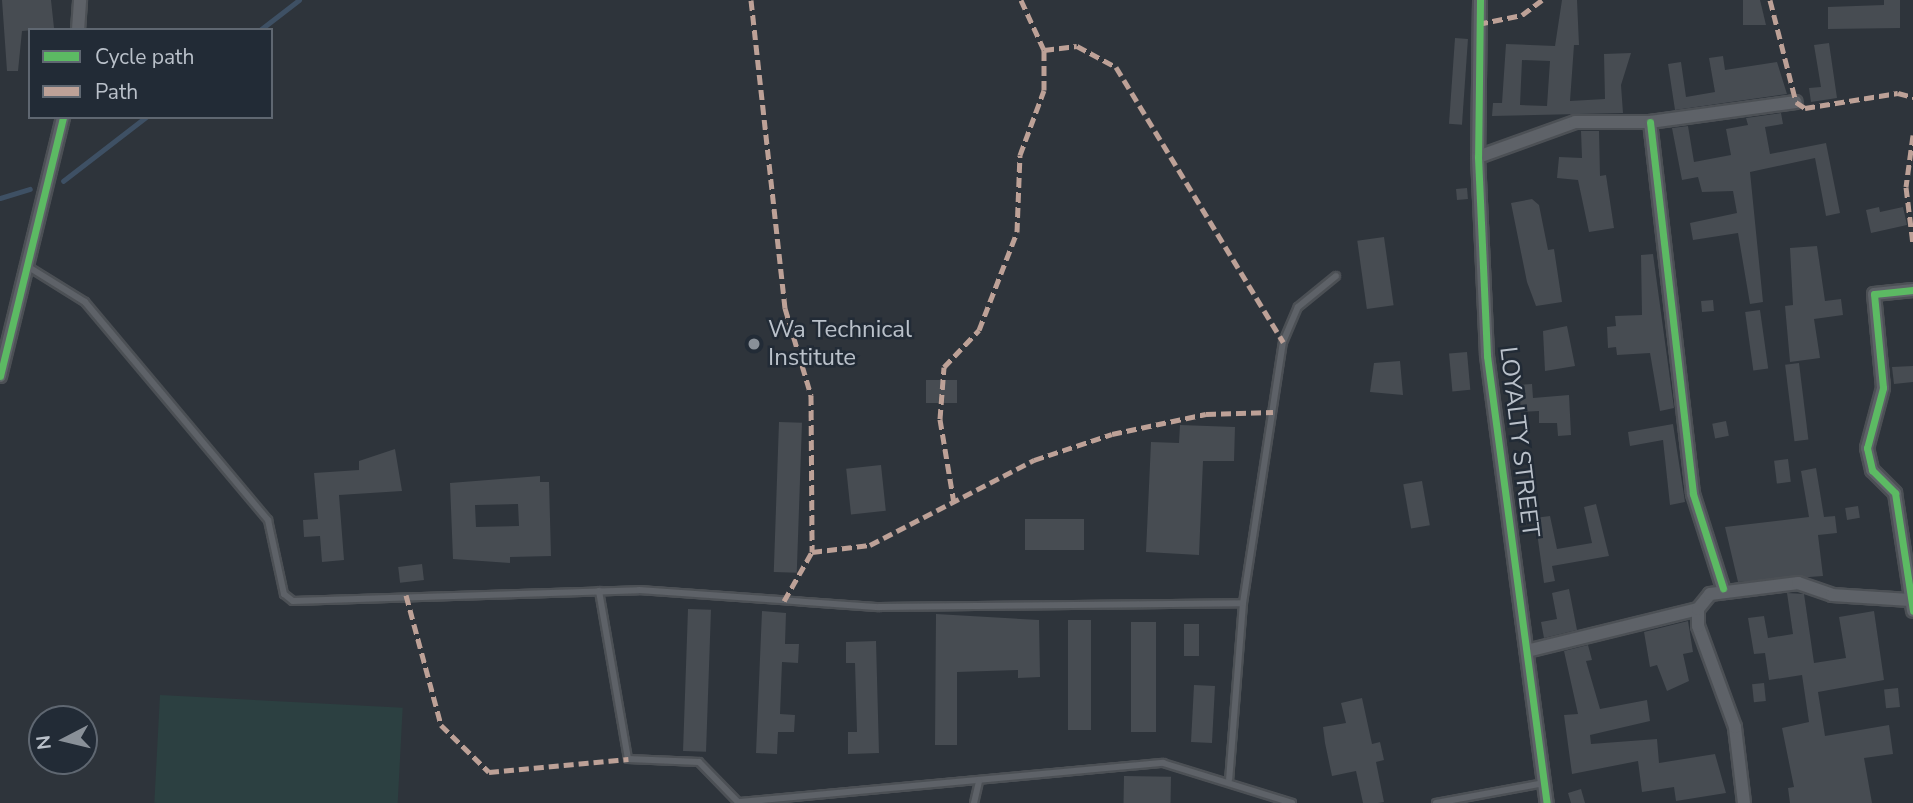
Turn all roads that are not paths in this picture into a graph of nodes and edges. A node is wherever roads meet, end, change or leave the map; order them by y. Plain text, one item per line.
1 (79, 0) edge
2 (1480, 0) edge
3 (78, 28) edge
4 (1796, 102) dead end
5 (63, 119) edge
6 (1650, 122) junction
7 (1478, 157) junction
8 (27, 266) junction
9 (1336, 276) dead end
10 (1913, 290) edge
11 (0, 376) edge
12 (1723, 588) junction
13 (599, 590) junction
14 (1243, 603) junction
15 (1912, 606) edge
16 (1698, 609) junction
17 (1527, 651) junction
18 (1229, 779) junction
19 (979, 781) junction
20 (1544, 783) junction
21 (740, 802) edge
22 (974, 803) edge
23 (1292, 803) edge
24 (1436, 803) edge
25 (1547, 803) edge
26 (1744, 803) edge

1 - 3 street
2 - 7 street, LOYALTY STREET
4 - 6 street
5 - 8 street
6 - 7 street
6 - 12 street
7 - 17 street, LOYALTY STREET
8 - 11 street
8 - 13 lane
9 - 14 lane
10 - 15 street
12 - 15 street
12 - 16 street
13 - 14 lane
13 - 21 lane
14 - 18 lane
16 - 17 street
16 - 26 street
17 - 20 street, LOYALTY STREET
18 - 19 lane
18 - 23 lane
19 - 21 lane
19 - 22 lane
20 - 24 lane
20 - 25 street, LOYALTY STREET

